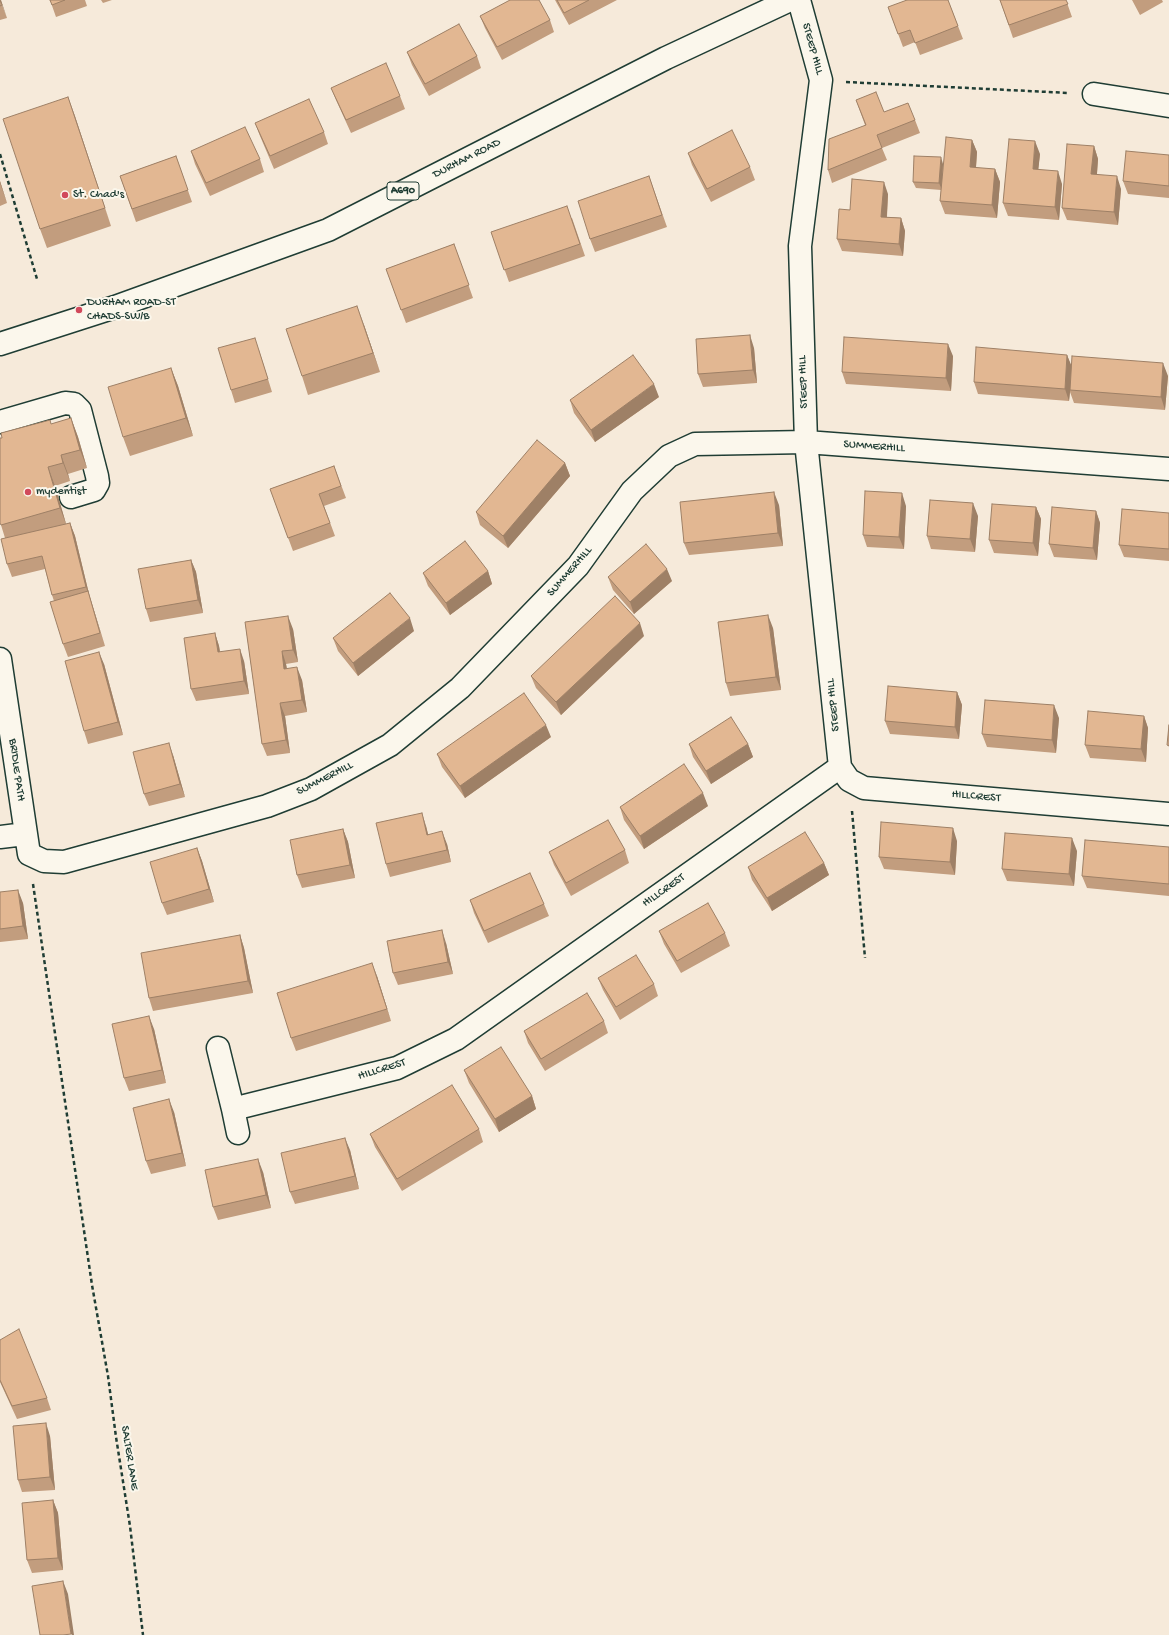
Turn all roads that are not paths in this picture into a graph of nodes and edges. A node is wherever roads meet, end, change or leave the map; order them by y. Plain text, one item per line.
1 (790, 0) edge
2 (799, 0) edge
3 (1094, 94) road end
4 (1169, 106) edge
5 (0, 344) edge
6 (0, 422) edge
7 (806, 442) junction
8 (1169, 469) edge
9 (71, 497) dead end
10 (0, 659) edge
11 (845, 774) junction
12 (1169, 814) edge
13 (0, 837) edge
14 (27, 844) junction
15 (218, 1048) dead end
16 (233, 1109) junction
17 (238, 1133) dead end

1 - 5 main road, DURHAM ROAD / A690
2 - 7 main road, STEEP HILL
3 - 4 main road
6 - 9 main road
7 - 8 main road, SUMMERHILL
7 - 11 main road, STEEP HILL
7 - 14 main road, SUMMERHILL
10 - 14 main road, BRIDLE PATH
11 - 12 main road, HILLCREST
11 - 16 main road, HILLCREST
13 - 14 main road
15 - 16 main road
16 - 17 main road

